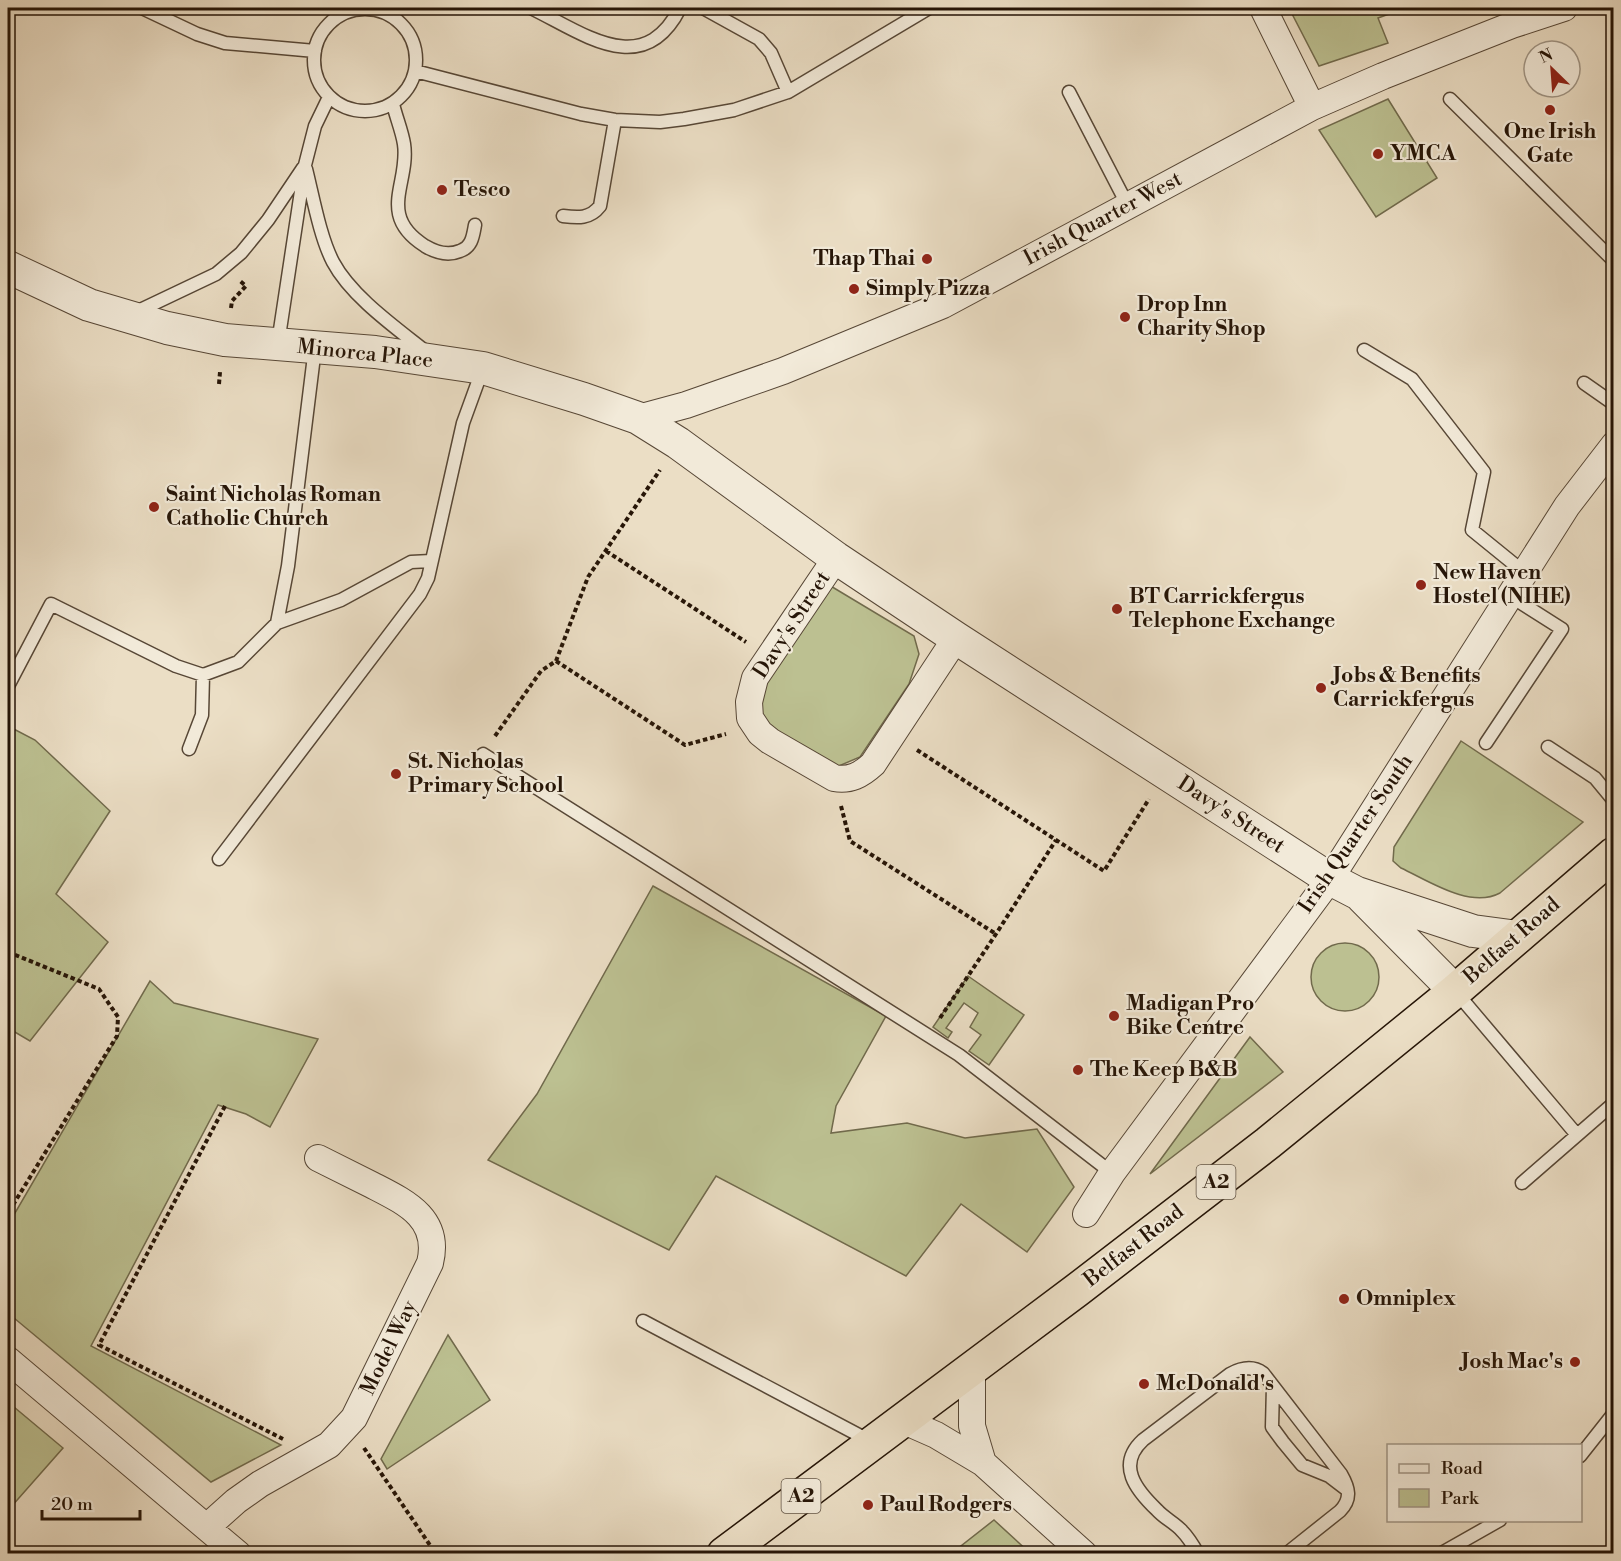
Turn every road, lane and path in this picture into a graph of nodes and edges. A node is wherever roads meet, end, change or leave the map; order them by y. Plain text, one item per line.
1 (142, 8) edge
2 (531, 8) edge
3 (680, 8) edge
4 (703, 8) edge
5 (929, 8) edge
6 (1263, 8) edge
7 (1564, 8) edge
8 (315, 51) junction
9 (415, 71) junction
10 (788, 92) junction
11 (1069, 92) dead end
12 (329, 97) junction
13 (1450, 99) dead end
14 (393, 104) junction
15 (1312, 108) junction
16 (615, 120) junction
17 (305, 165) junction
18 (1128, 206) junction
19 (563, 216) dead end
20 (475, 225) dead end
21 (1614, 261) edge
22 (8, 267) edge
23 (127, 317) junction
24 (277, 344) junction
25 (315, 348) junction
26 (1364, 350) dead end
27 (440, 362) junction
28 (483, 368) junction
29 (1584, 383) dead end
30 (1614, 404) edge
31 (638, 418) junction
32 (678, 443) junction
33 (1610, 457) edge
34 (606, 551) junction
35 (836, 558) junction
36 (431, 561) junction
37 (1525, 573) junction
38 (1510, 596) junction
39 (277, 623) junction
40 (956, 638) junction
41 (768, 657) junction
42 (556, 661) junction
43 (203, 675) junction
44 (8, 686) edge
45 (755, 726) junction
46 (893, 735) junction
47 (1486, 744) dead end
48 (1548, 747) dead end
49 (189, 749) dead end
50 (483, 754) joint
51 (1166, 773) junction
52 (834, 778) junction
53 (1614, 801) edge
54 (1056, 840) junction
55 (1614, 854) edge
56 (219, 859) dead end
57 (1344, 886) junction
58 (996, 934) junction
59 (1518, 937) junction
60 (8, 952) edge
61 (1455, 991) junction
62 (928, 1036) junction
63 (1614, 1102) edge
64 (225, 1106) dead end
65 (1577, 1135) junction
66 (318, 1158) dead end
67 (1112, 1173) junction
68 (1522, 1183) dead end
69 (8, 1213) edge
70 (1086, 1214) dead end
71 (643, 1321) dead end
72 (8, 1360) edge
73 (972, 1367) junction
74 (1273, 1386) junction
75 (1613, 1415) edge
76 (902, 1420) junction
77 (349, 1425) junction
78 (872, 1442) junction
79 (312, 1455) junction
80 (1582, 1455) edge
81 (983, 1463) junction
82 (1349, 1492) junction
83 (1498, 1522) edge
84 (207, 1527) junction
85 (238, 1554) edge
86 (436, 1554) edge
87 (724, 1554) edge
88 (1084, 1554) edge
89 (1198, 1554) edge
90 (1286, 1554) edge
91 (1440, 1554) edge

1 - 8 lane
2 - 3 lane
4 - 10 lane
5 - 10 lane
6 - 15 street
7 - 15 street, Irish Quarter West
8 - 9 lane
8 - 12 lane
9 - 14 lane
9 - 16 lane
10 - 16 lane
11 - 18 lane
12 - 14 lane
12 - 17 lane
13 - 21 lane
14 - 20 lane
15 - 18 street, Irish Quarter West
16 - 19 lane
17 - 23 lane
17 - 24 lane
17 - 27 lane
18 - 31 street, Irish Quarter West
22 - 23 street, Minorca Place
23 - 24 street, Minorca Place
24 - 25 street, Minorca Place
25 - 27 street, Minorca Place
25 - 39 lane
26 - 37 lane
27 - 28 street, Minorca Place
28 - 31 street, Minorca Place
28 - 36 lane
29 - 30 lane
31 - 32 street, Davy's Street
32 - 34 path
32 - 35 street, Davy's Street
33 - 37 street, Irish Quarter South
34 - 41 path
34 - 42 path
35 - 40 street, Davy's Street
35 - 41 street, Davy's Street
36 - 39 lane
36 - 56 lane
37 - 38 street, Irish Quarter South
38 - 47 lane
38 - 57 street, Irish Quarter South
39 - 43 lane
40 - 46 street
40 - 51 street, Davy's Street
41 - 45 street, Davy's Street
42 - 45 path
42 - 50 path
43 - 44 lane
43 - 49 lane
45 - 52 street
46 - 52 street
46 - 54 path
48 - 53 lane
50 - 62 lane
51 - 54 path
51 - 57 street, Davy's Street
52 - 58 path
54 - 58 path
55 - 59 highway, Belfast Road / A2
57 - 59 street, Davy's Street
57 - 61 street, Davy's Street
57 - 67 street, Irish Quarter South
58 - 62 path
59 - 61 highway, Belfast Road / A2
60 - 69 path
61 - 65 lane
61 - 73 highway, Belfast Road / A2
62 - 67 lane
63 - 65 lane
64 - 79 path
65 - 68 lane
66 - 77 street, Model Way
67 - 70 street, Irish Quarter South
71 - 78 lane
72 - 84 street
73 - 76 highway, Belfast Road / A2
73 - 81 street
74 - 82 lane
74 - 82 lane
74 - 89 lane
75 - 80 lane
76 - 78 highway, Belfast Road / A2
76 - 81 street
77 - 79 street, Model Way
77 - 86 path
78 - 87 highway, Belfast Road / A2
79 - 84 street, Model Way
81 - 88 street
82 - 90 lane
83 - 91 lane
84 - 85 street

